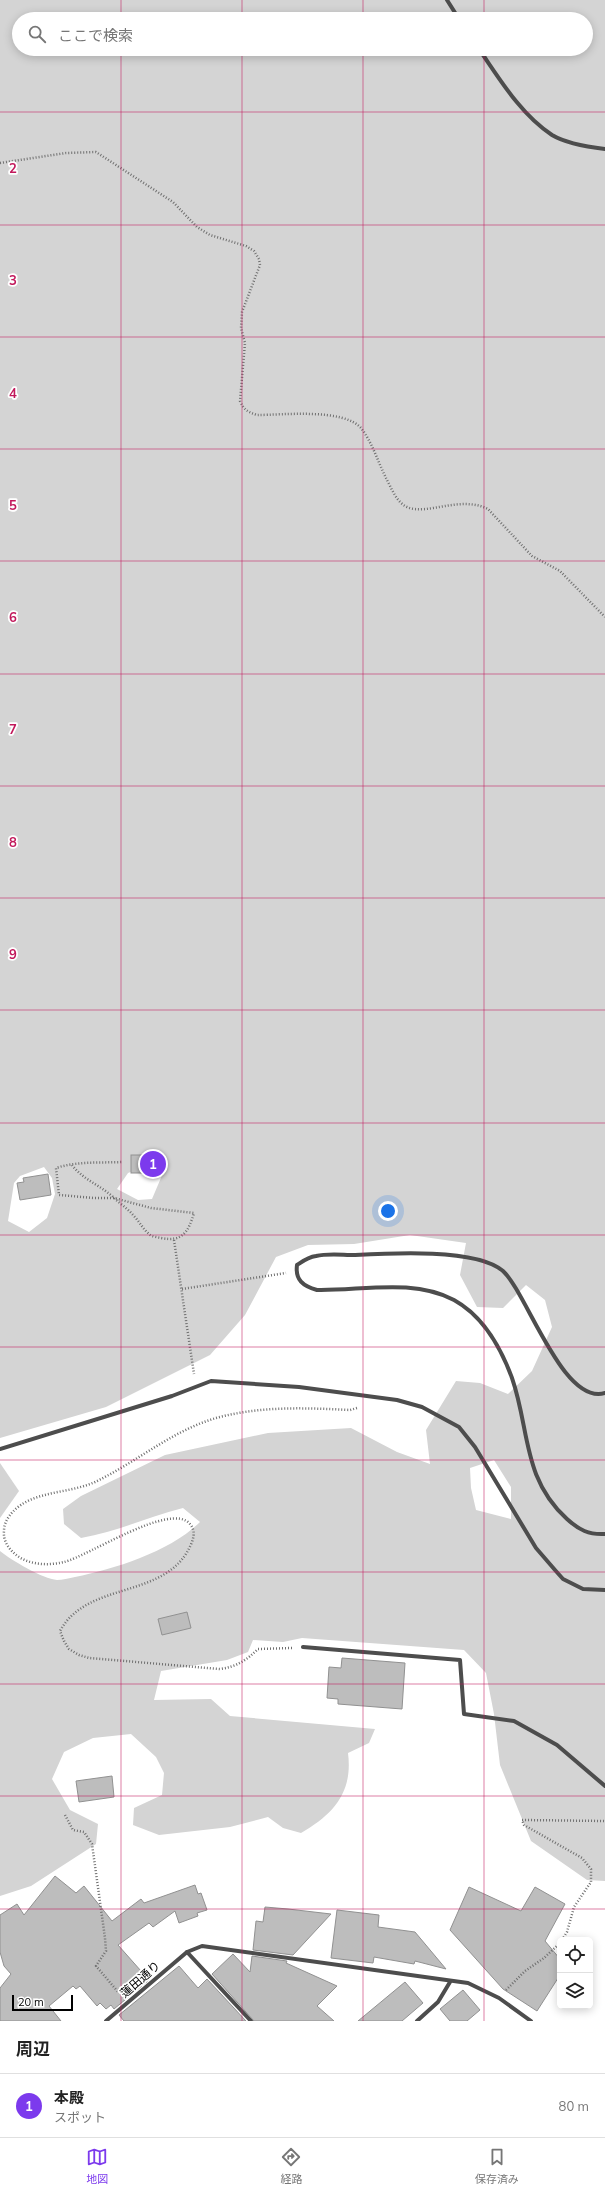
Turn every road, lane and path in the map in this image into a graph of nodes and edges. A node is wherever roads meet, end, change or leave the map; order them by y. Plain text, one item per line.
1 (447, 0) edge
2 (455, 12) edge
3 (484, 56) edge
4 (605, 149) edge
5 (0, 163) edge
6 (605, 617) edge
7 (122, 1162) dead end
8 (72, 1165) junction
9 (114, 1198) junction
10 (174, 1240) junction
11 (296, 1272) junction
12 (182, 1289) junction
13 (196, 1387) junction
14 (605, 1393) edge
15 (364, 1396) junction
16 (0, 1449) edge
17 (605, 1534) edge
18 (605, 1590) edge
19 (303, 1647) joint
20 (605, 1786) edge
21 (65, 1815) dead end
22 (605, 1821) edge
23 (564, 1937) edge
24 (557, 1946) edge
25 (187, 1952) junction
26 (450, 1982) junction
27 (499, 1998) junction
28 (128, 2003) junction
29 (106, 2021) edge
30 (251, 2021) edge
31 (417, 2021) edge
32 (531, 2021) edge

1 - 2 street
3 - 4 street
5 - 6 path
7 - 8 path
8 - 9 path
8 - 9 path
9 - 10 path
9 - 10 path
10 - 12 path
11 - 12 path
11 - 14 street
11 - 17 street
12 - 13 path
13 - 15 street
13 - 16 street
15 - 18 street
15 - 19 path
19 - 20 street
21 - 28 path
22 - 23 path
24 - 27 path
25 - 26 street
25 - 28 street, 蓮田通り
25 - 30 street
26 - 27 street
26 - 31 street
27 - 32 street
28 - 29 street, 蓮田通り

